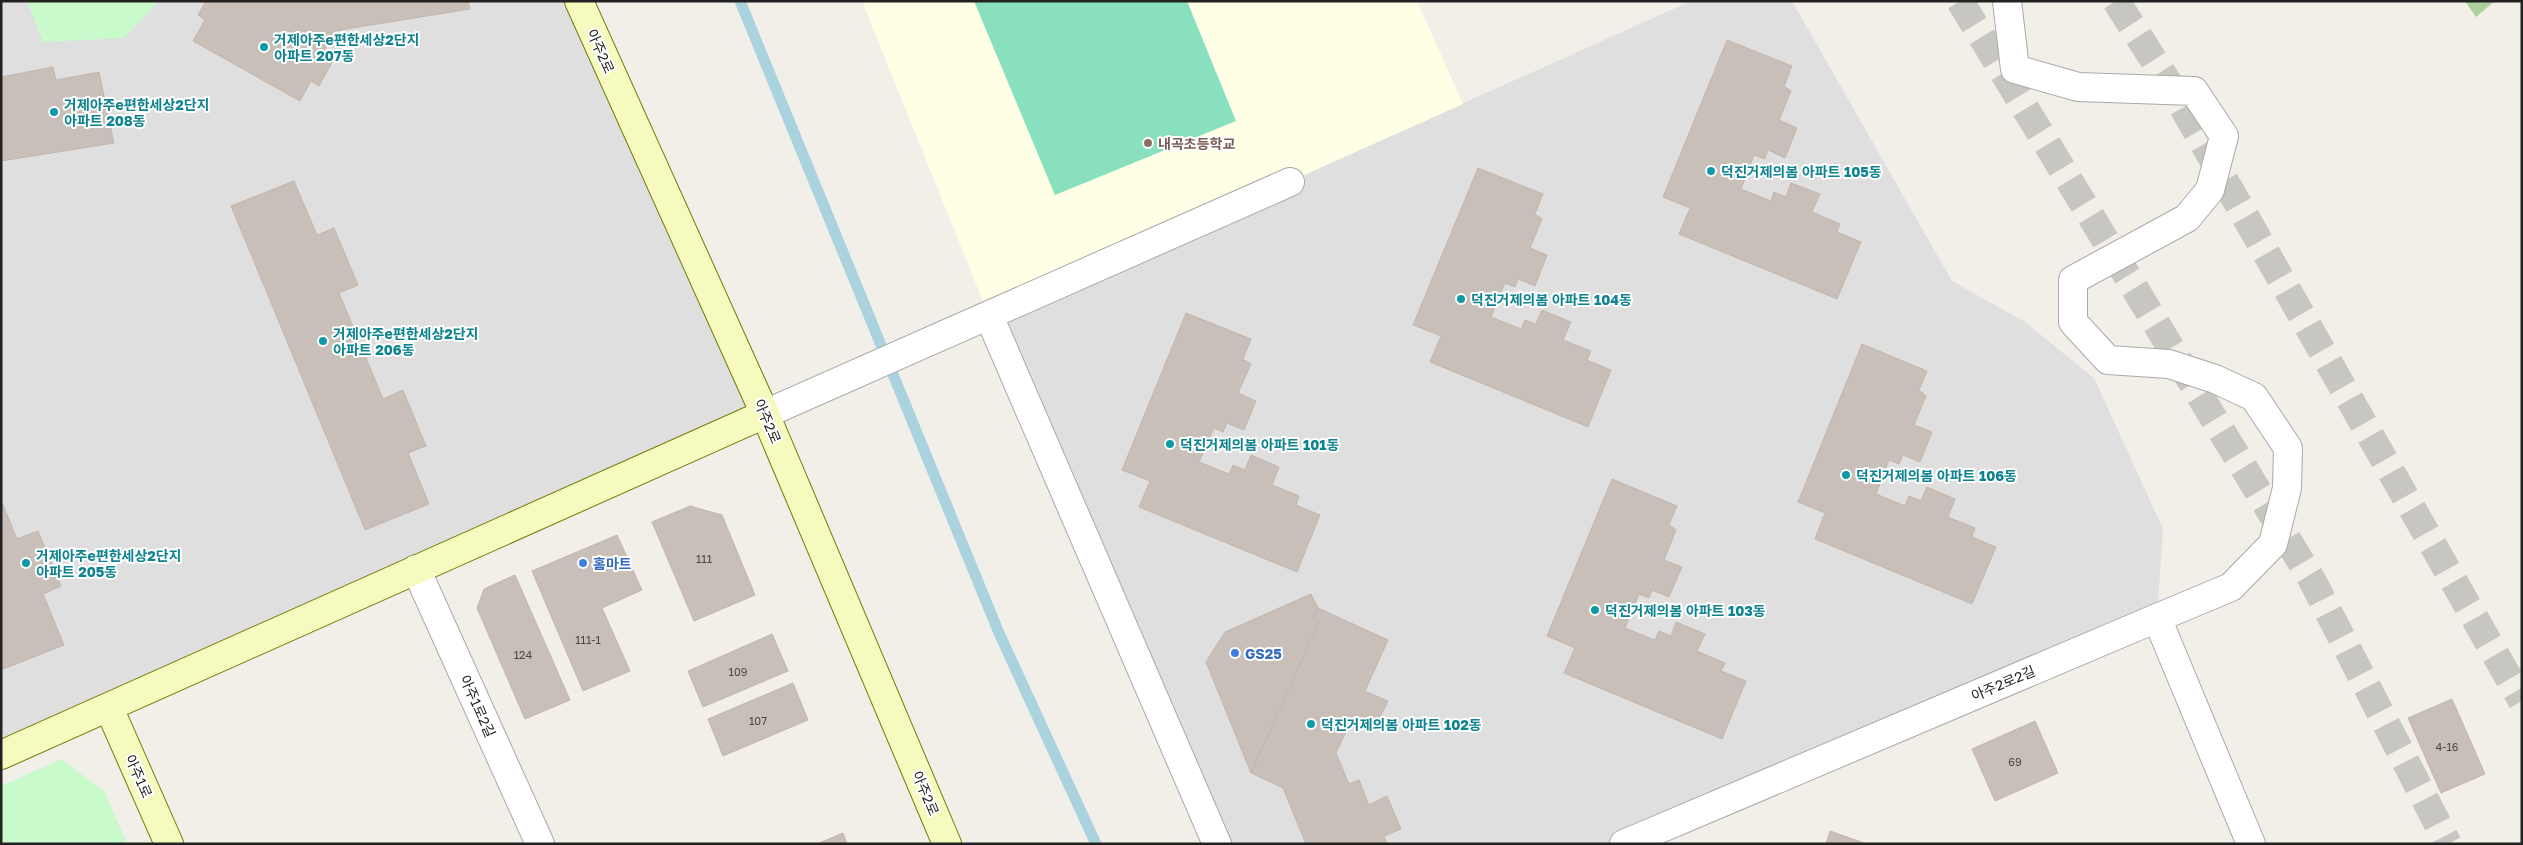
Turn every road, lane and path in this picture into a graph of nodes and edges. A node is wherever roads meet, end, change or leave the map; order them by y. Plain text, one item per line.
1 (579, 1) edge
2 (2007, 1) edge
3 (1290, 182) dead end
4 (989, 316) junction
5 (765, 414) junction
6 (416, 569) junction
7 (2156, 618) junction
8 (109, 708) junction
9 (1, 755) edge
10 (169, 844) edge
11 (540, 844) edge
12 (947, 844) edge
13 (1217, 844) edge
14 (1624, 844) edge
15 (2251, 844) edge

1 - 5 street, 아주2로
2 - 7 street, 아주2로2길
3 - 4 street
4 - 5 street
4 - 13 street
5 - 6 street
5 - 12 street, 아주2로
6 - 8 street
6 - 11 street, 아주1로2길
7 - 14 street, 아주2로2길
7 - 15 street
8 - 9 street
8 - 10 street, 아주1로

